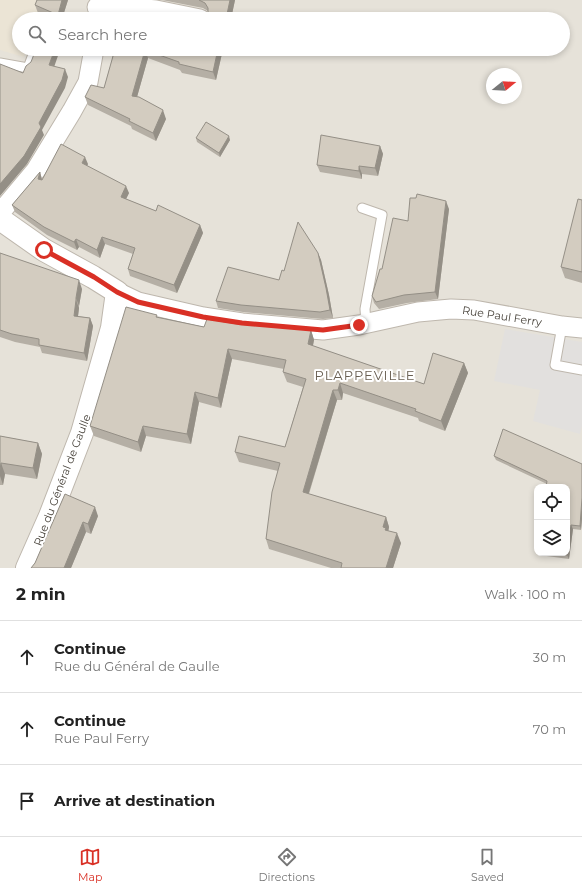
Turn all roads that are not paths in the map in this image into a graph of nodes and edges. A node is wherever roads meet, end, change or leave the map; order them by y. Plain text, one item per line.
1 (96, 9) edge
2 (166, 12) edge
3 (32, 56) edge
4 (93, 56) edge
5 (0, 63) edge
6 (362, 208) dead end
7 (0, 214) edge
8 (0, 219) edge
9 (117, 292) junction
10 (366, 324) junction
11 (562, 326) junction
12 (582, 328) edge
13 (582, 370) edge
14 (27, 568) edge

1 - 2 street
3 - 5 lane
4 - 7 street
6 - 10 lane
8 - 9 street
9 - 10 street, Rue Paul Ferry
9 - 14 street, Rue du Général de Gaulle
10 - 11 street, Rue Paul Ferry
11 - 12 street, Rue Paul Ferry
11 - 13 lane

